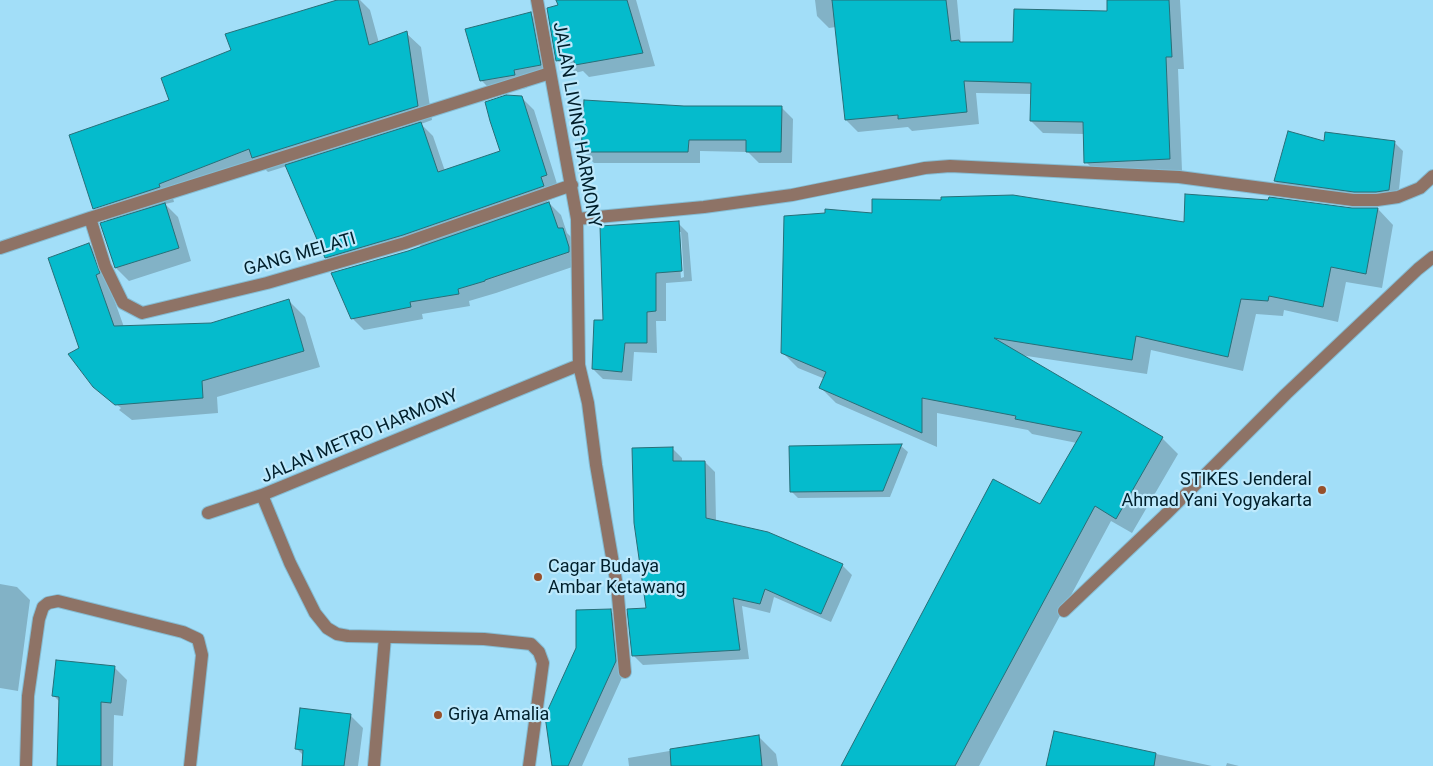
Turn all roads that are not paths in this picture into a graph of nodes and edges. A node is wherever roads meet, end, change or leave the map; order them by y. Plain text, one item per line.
1 (536, 0) edge
2 (550, 73) junction
3 (1433, 176) edge
4 (572, 185) junction
5 (90, 218) junction
6 (577, 219) junction
7 (0, 248) edge
8 (1433, 257) edge
9 (579, 365) junction
10 (262, 495) junction
11 (208, 513) dead end
12 (1064, 611) dead end
13 (385, 637) junction
14 (625, 672) dead end
15 (26, 766) edge
16 (190, 766) edge
17 (374, 766) edge
18 (529, 766) edge

1 - 2 street, JALAN LIVING HARMONY
2 - 4 street, JALAN LIVING HARMONY
2 - 5 street
3 - 6 street
4 - 5 street, GANG MELATI
4 - 6 street, JALAN LIVING HARMONY
5 - 7 street
6 - 9 street, JALAN LIVING HARMONY
8 - 12 street
9 - 10 street, JALAN METRO HARMONY
9 - 14 street, JALAN LIVING HARMONY
10 - 11 street
10 - 13 street, JALAN METRO HARMONY
13 - 17 street
13 - 18 street, JALAN METRO HARMONY
15 - 16 street

